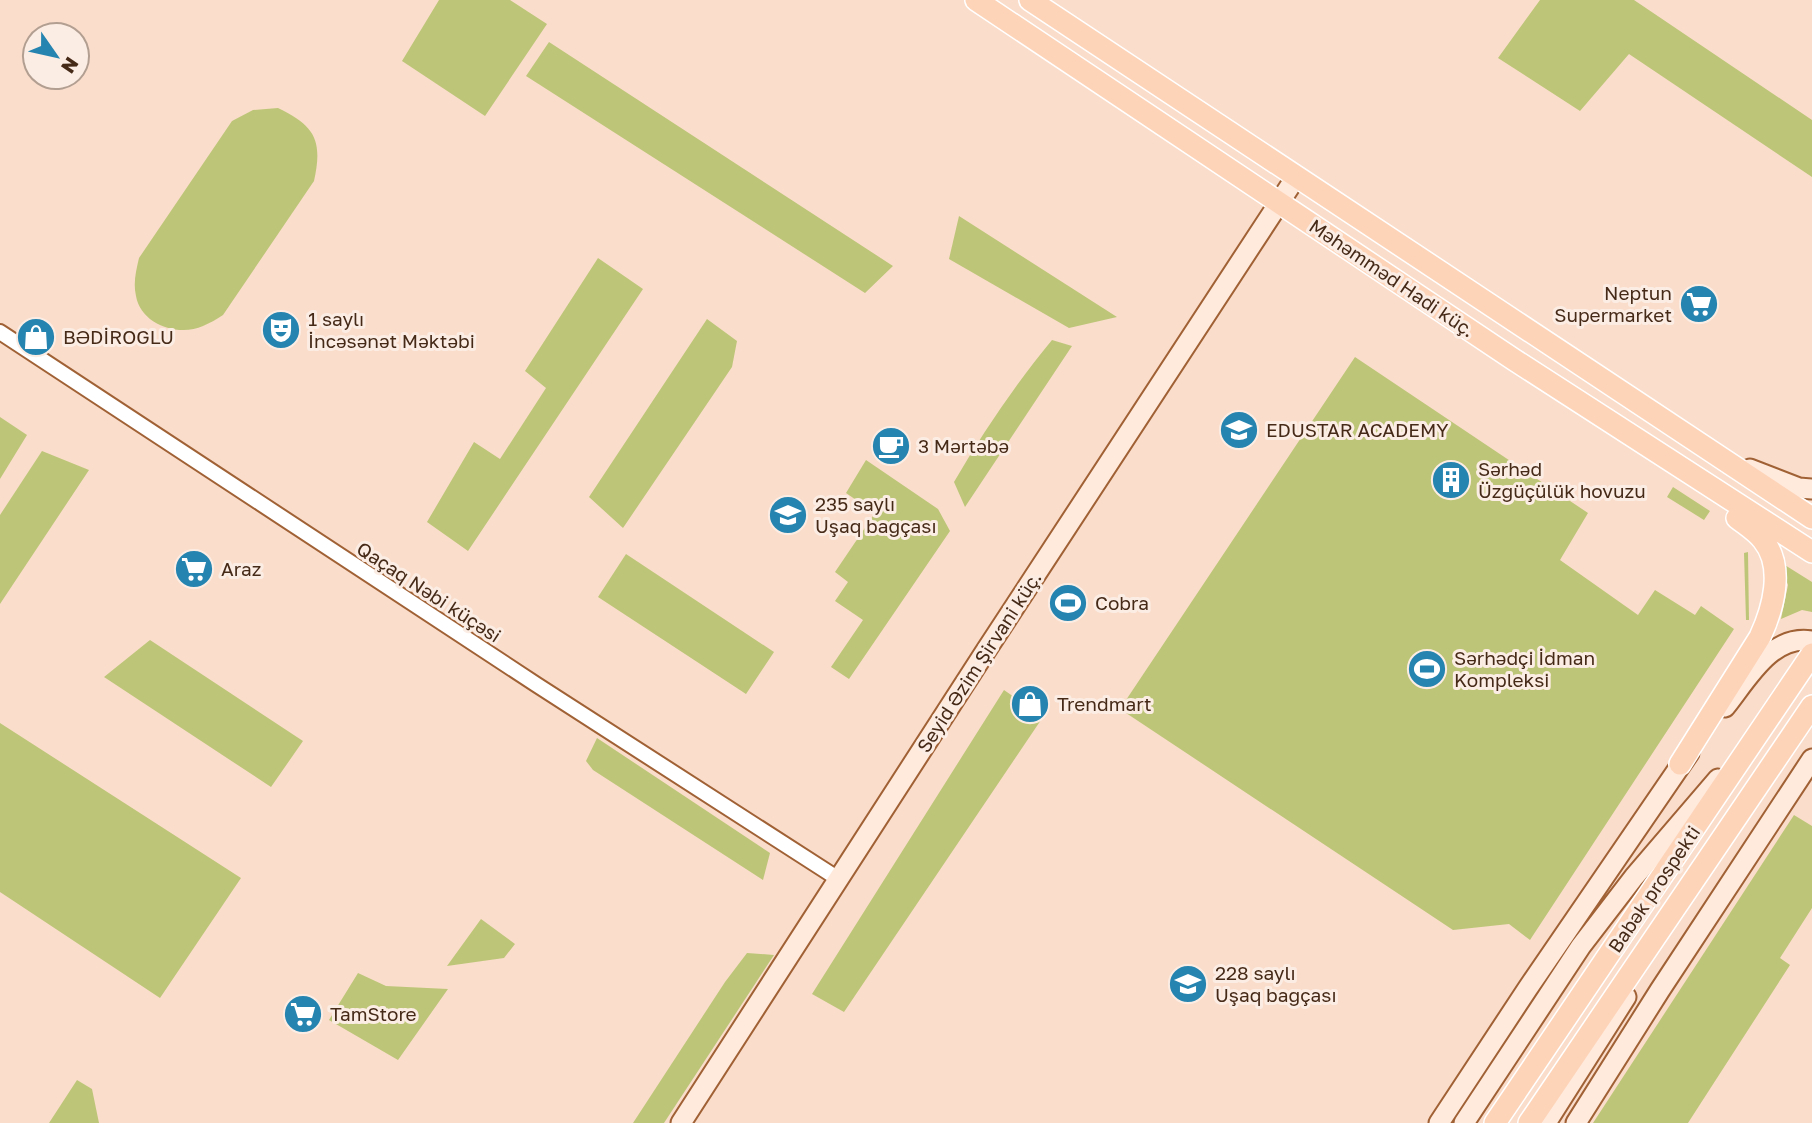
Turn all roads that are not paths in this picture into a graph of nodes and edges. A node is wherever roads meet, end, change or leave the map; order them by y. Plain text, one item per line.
1 (976, 0) edge
2 (1030, 0) edge
3 (1296, 177) junction
4 (1280, 203) junction
5 (0, 332) edge
6 (1513, 359) junction
7 (1714, 453) junction
8 (1812, 489) edge
9 (1737, 518) junction
10 (1812, 518) edge
11 (1812, 552) edge
12 (1812, 565) edge
13 (1812, 641) edge
14 (1812, 654) edge
15 (1812, 706) edge
16 (1767, 722) junction
17 (1790, 738) junction
18 (1812, 760) edge
19 (1680, 764) junction
20 (840, 880) junction
21 (681, 1123) edge
22 (1439, 1123) edge
23 (1464, 1123) edge
24 (1495, 1123) edge
25 (1530, 1123) edge
26 (1546, 1123) edge
27 (1576, 1123) edge

1 - 4 main road, Məhəmməd Hadi küç.
2 - 3 main road, Məhəmməd Hadi küç.
3 - 4 main road, Seyid Əzim Şirvani küç.
3 - 7 main road, Məhəmməd Hadi küç.
4 - 6 main road, Məhəmməd Hadi küç.
4 - 20 main road, Seyid Əzim Şirvani küç.
5 - 20 street, Qaçaq Nəbi küçəsi
6 - 9 main road
6 - 11 main road, Məhəmməd Hadi küç.
7 - 8 main road
7 - 10 main road, Məhəmməd Hadi küç.
9 - 12 main road
9 - 19 main road
13 - 19 main road
14 - 16 main road, Babək prospekti
15 - 17 main road, Babək prospekti
16 - 23 main road
16 - 24 main road, Babək prospekti
17 - 25 main road, Babək prospekti
17 - 26 main road
18 - 27 main road
19 - 22 main road
20 - 21 main road, Seyid Əzim Şirvani küç.

